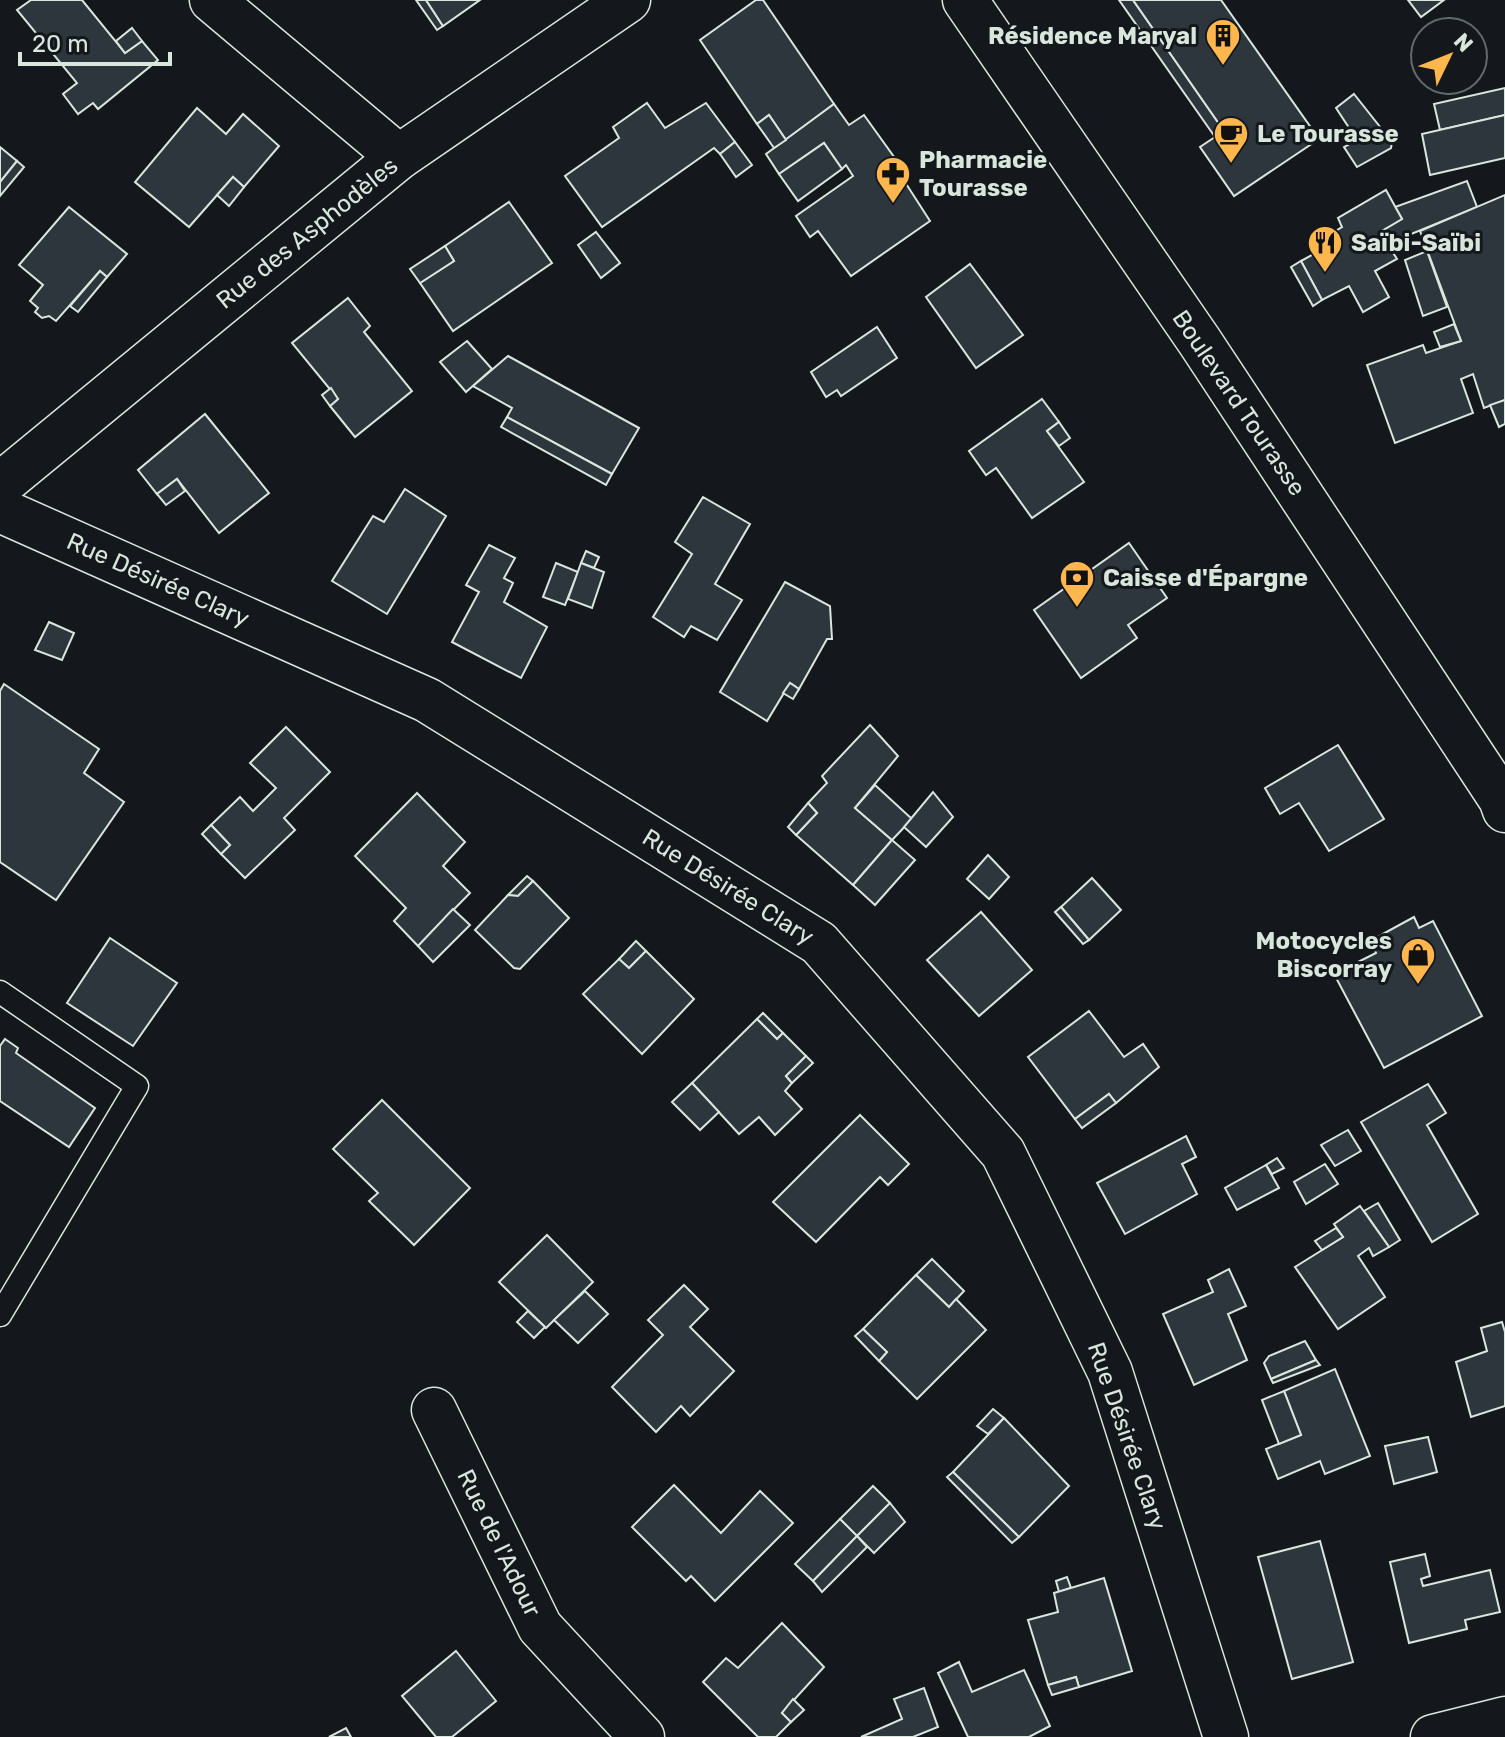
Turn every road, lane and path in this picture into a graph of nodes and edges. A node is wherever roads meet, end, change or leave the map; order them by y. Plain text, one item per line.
1 (212, 0) edge
2 (628, 0) edge
3 (965, 0) edge
4 (399, 157) junction
5 (0, 485) edge
6 (0, 510) edge
7 (1505, 810) edge
8 (0, 992) edge
9 (2, 1307) edge
10 (434, 1410) dead end
11 (1505, 1719) edge
12 (642, 1737) edge
13 (1226, 1737) edge
14 (1433, 1737) edge

1 - 4 street
2 - 4 street, Rue des Asphodèles
3 - 7 street, Boulevard Tourasse
4 - 5 street, Rue des Asphodèles
6 - 13 street, Rue Désirée Clary
8 - 9 lane
10 - 12 street, Rue de l'Adour
11 - 14 street

